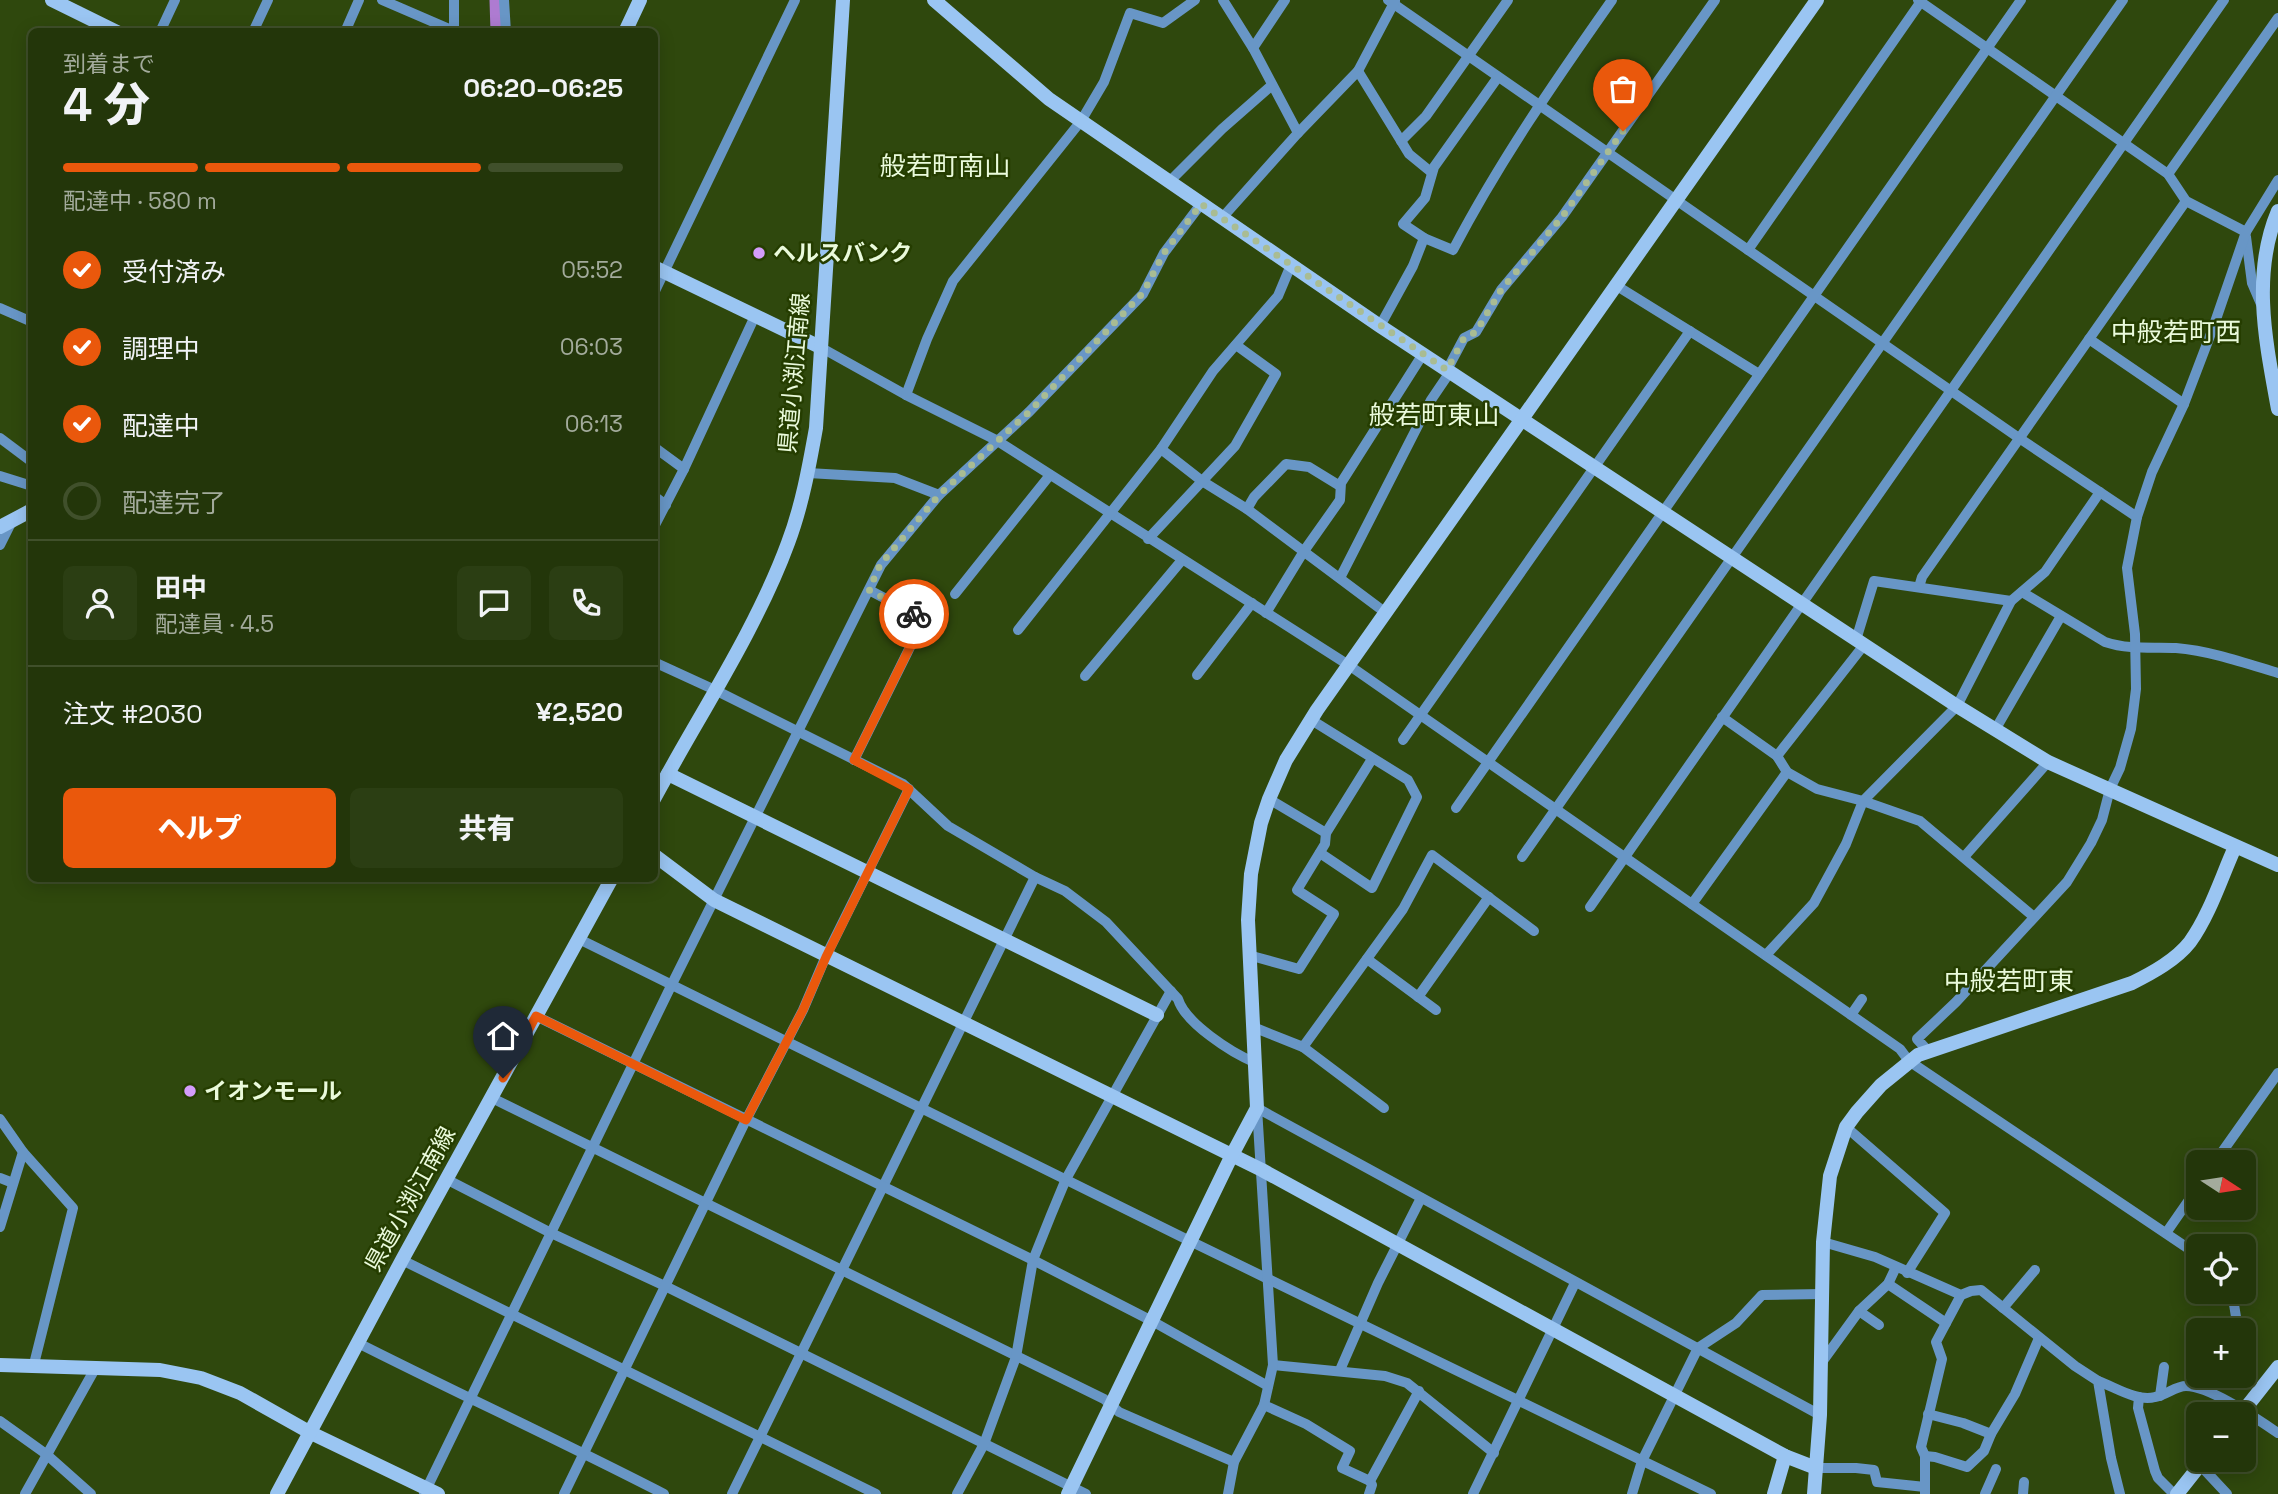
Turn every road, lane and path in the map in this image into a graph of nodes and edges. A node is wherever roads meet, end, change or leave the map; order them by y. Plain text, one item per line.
1 (52, 0) edge
2 (175, 0) edge
3 (268, 0) edge
4 (359, 0) edge
5 (382, 0) edge
6 (454, 0) edge
7 (504, 0) edge
8 (640, 0) edge
9 (795, 0) edge
10 (843, 0) edge
11 (934, 0) edge
12 (1134, 0) edge
13 (1195, 0) edge
14 (1223, 0) edge
15 (1285, 0) edge
16 (1508, 0) edge
17 (1612, 0) edge
18 (1715, 0) edge
19 (1817, 0) edge
20 (2021, 0) edge
21 (2123, 0) edge
22 (2224, 0) edge
23 (1392, 1) edge
24 (1920, 1) edge
25 (74, 5) edge
26 (1130, 13) junction
27 (2278, 18) edge
28 (111, 28) edge
29 (162, 28) edge
30 (255, 28) edge
31 (347, 28) edge
32 (447, 28) edge
33 (454, 28) edge
34 (506, 28) edge
35 (627, 28) edge
36 (1253, 48) junction
37 (1987, 49) junction
38 (1469, 56) junction
39 (1358, 71) junction
40 (1498, 76) junction
41 (1272, 85) junction
42 (2056, 96) junction
43 (1538, 104) junction
44 (1081, 121) junction
45 (1298, 133) junction
46 (1401, 141) junction
47 (2124, 144) junction
48 (1608, 152) junction
49 (1431, 172) junction
50 (2168, 174) junction
51 (2278, 180) edge
52 (1169, 182) junction
53 (1677, 200) junction
54 (2186, 201) junction
55 (1201, 204) junction
56 (2278, 211) edge
57 (1222, 218) junction
58 (2246, 232) junction
59 (1424, 238) junction
60 (1748, 250) junction
61 (1291, 265) junction
62 (659, 269) edge
63 (1617, 286) junction
64 (1813, 295) junction
65 (0, 308) edge
66 (2262, 308) junction
67 (755, 316) junction
68 (28, 320) edge
69 (1380, 326) junction
70 (1690, 331) junction
71 (2089, 339) junction
72 (1882, 343) junction
73 (1236, 345) junction
74 (820, 347) junction
75 (1423, 354) junction
76 (1448, 371) junction
77 (1759, 374) junction
78 (1951, 390) junction
79 (906, 396) junction
80 (2184, 404) junction
81 (2278, 409) edge
82 (1523, 420) junction
83 (0, 438) edge
84 (2019, 438) junction
85 (996, 440) junction
86 (1161, 449) junction
87 (658, 450) edge
88 (28, 459) edge
89 (1594, 467) junction
90 (684, 469) junction
91 (808, 473) junction
92 (1050, 475) junction
93 (0, 476) edge
94 (1202, 481) junction
95 (28, 485) edge
96 (1340, 486) junction
97 (2100, 492) junction
98 (939, 495) junction
99 (658, 499) edge
100 (666, 505) junction
101 (1247, 509) junction
102 (28, 512) edge
103 (1109, 513) junction
104 (1664, 513) junction
105 (2137, 517) junction
106 (658, 520) edge
107 (6, 524) edge
108 (1148, 539) junction
109 (0, 545) edge
110 (1304, 551) junction
111 (1732, 558) junction
112 (1182, 560) junction
113 (1340, 578) junction
114 (1919, 587) junction
115 (869, 590) junction
116 (2022, 592) junction
117 (955, 593) dead end
118 (2011, 601) junction
119 (1252, 604) junction
120 (1801, 604) junction
121 (1266, 613) junction
122 (1386, 613) junction
123 (2061, 617) junction
124 (1018, 630) dead end
125 (1860, 643) junction
126 (2134, 648) junction
127 (658, 664) edge
128 (1350, 666) junction
129 (2278, 673) edge
130 (1197, 675) dead end
131 (1085, 676) dead end
132 (715, 690) junction
133 (1957, 706) junction
134 (1421, 715) junction
135 (1721, 717) junction
136 (1313, 721) junction
137 (1995, 730) junction
138 (797, 732) junction
139 (1403, 740) dead end
140 (1777, 756) junction
141 (1372, 759) junction
142 (854, 760) junction
143 (1490, 762) junction
144 (2048, 762) junction
145 (1787, 772) junction
146 (668, 774) junction
147 (909, 789) junction
148 (2110, 789) junction
149 (658, 792) edge
150 (1269, 799) junction
151 (1863, 801) junction
152 (1456, 808) dead end
153 (1556, 809) junction
154 (755, 816) junction
155 (1326, 833) junction
156 (2235, 847) junction
157 (1320, 853) junction
158 (1624, 856) junction
159 (1522, 857) dead end
160 (1964, 857) junction
161 (658, 858) edge
162 (2278, 865) edge
163 (868, 872) junction
164 (1035, 877) junction
165 (610, 882) edge
166 (1489, 897) junction
167 (714, 900) junction
168 (1692, 904) junction
169 (1590, 906) dead end
170 (2034, 916) junction
171 (1534, 931) dead end
172 (579, 939) junction
173 (1003, 939) junction
174 (1766, 955) junction
175 (1252, 956) junction
176 (826, 957) junction
177 (1367, 959) junction
178 (671, 986) junction
179 (1171, 991) junction
180 (1418, 997) junction
181 (1862, 999) dead end
182 (1436, 1010) dead end
183 (1157, 1015) junction
184 (1851, 1015) junction
185 (536, 1016) junction
186 (962, 1023) junction
187 (1253, 1027) junction
188 (786, 1042) junction
189 (1303, 1047) junction
190 (1929, 1052) junction
191 (1909, 1060) junction
192 (1254, 1062) junction
193 (633, 1065) junction
194 (2278, 1073) edge
195 (492, 1098) junction
196 (1112, 1098) junction
197 (921, 1108) junction
198 (1257, 1108) junction
199 (1384, 1108) dead end
200 (0, 1119) edge
201 (746, 1120) junction
202 (1846, 1127) junction
203 (593, 1148) junction
204 (2224, 1150) edge
205 (23, 1152) junction
206 (1232, 1155) junction
207 (1262, 1170) junction
208 (0, 1178) edge
209 (446, 1179) junction
210 (1066, 1179) junction
211 (13, 1183) junction
212 (883, 1186) junction
213 (1421, 1198) junction
214 (707, 1204) junction
215 (2186, 1204) edge
216 (0, 1227) edge
217 (551, 1233) junction
218 (2166, 1233) junction
219 (1190, 1241) junction
220 (1823, 1242) junction
221 (1397, 1243) junction
222 (2186, 1247) edge
223 (402, 1260) junction
224 (1033, 1260) junction
225 (1896, 1267) junction
226 (841, 1270) junction
227 (2035, 1270) dead end
228 (1907, 1273) junction
229 (1269, 1279) junction
230 (1576, 1283) junction
231 (1888, 1284) junction
232 (664, 1286) junction
233 (1822, 1294) junction
234 (1961, 1294) junction
235 (2003, 1308) junction
236 (1858, 1311) junction
237 (511, 1315) junction
238 (1152, 1321) junction
239 (1360, 1323) junction
240 (1946, 1323) junction
241 (1879, 1325) dead end
242 (1552, 1329) junction
243 (2039, 1338) junction
244 (358, 1343) junction
245 (1698, 1348) junction
246 (800, 1354) junction
247 (1017, 1357) junction
248 (1822, 1363) junction
249 (33, 1364) junction
250 (1273, 1364) junction
251 (0, 1365) edge
252 (96, 1367) junction
253 (2164, 1367) dead end
254 (1340, 1370) junction
255 (625, 1372) junction
256 (2275, 1377) edge
257 (2098, 1381) junction
258 (1268, 1386) junction
259 (1419, 1391) junction
260 (1674, 1395) junction
261 (2160, 1396) junction
262 (2138, 1397) junction
263 (1520, 1399) junction
264 (471, 1400) junction
265 (2222, 1402) edge
266 (2251, 1402) edge
267 (1264, 1405) junction
268 (1111, 1406) junction
269 (1928, 1414) junction
270 (1821, 1415) junction
271 (2256, 1420) edge
272 (0, 1421) edge
273 (311, 1433) junction
274 (2278, 1433) edge
275 (1991, 1434) junction
276 (759, 1437) junction
277 (984, 1444) junction
278 (584, 1453) junction
279 (1494, 1453) junction
280 (46, 1454) junction
281 (1785, 1455) junction
282 (1925, 1457) junction
283 (1642, 1461) junction
284 (1234, 1462) junction
285 (1816, 1468) junction
286 (1996, 1469) dead end
287 (2194, 1472) edge
288 (2210, 1472) edge
289 (1370, 1481) junction
290 (2024, 1482) dead end
291 (1070, 1490) edge
292 (1925, 1490) edge
293 (429, 1492) edge
294 (1476, 1493) edge
295 (25, 1494) edge
296 (91, 1494) edge
297 (277, 1494) edge
298 (564, 1494) edge
299 (664, 1494) edge
300 (732, 1494) edge
301 (877, 1494) edge
302 (957, 1494) edge
303 (1086, 1494) edge
304 (1228, 1494) edge
305 (1369, 1494) edge
306 (1632, 1494) edge
307 (1711, 1494) edge
308 (1774, 1494) edge
309 (1814, 1494) edge
310 (1985, 1494) edge
311 (2022, 1494) edge
312 (2120, 1494) edge
313 (2176, 1494) edge
314 (2227, 1494) edge

1 - 25 street
2 - 29 street
3 - 30 street
4 - 31 street
5 - 32 street
6 - 33 street
7 - 34 street
8 - 35 street
9 - 62 street
10 - 74 street, 県道小渕江南線
11 - 44 street
12 - 26 street
13 - 26 street
14 - 36 street
15 - 36 street
16 - 38 street
17 - 43 street
18 - 48 street
19 - 53 street
20 - 37 street
21 - 42 street
22 - 47 street
23 - 38 street
23 - 39 street
24 - 37 street
24 - 60 street
25 - 28 street
26 - 44 street
27 - 50 street
36 - 41 street
37 - 42 street
37 - 64 street
38 - 40 street
38 - 46 street
39 - 45 street
39 - 46 street
40 - 43 street
40 - 49 street
41 - 45 street
41 - 52 street
42 - 47 street
42 - 72 street
43 - 48 street
43 - 59 street
44 - 52 street
44 - 79 street
45 - 57 street
46 - 49 street
47 - 50 street
47 - 78 street
48 - 53 street
48 - 76 street
49 - 59 street
50 - 54 street
51 - 58 street
52 - 55 street
53 - 60 street
53 - 63 street
54 - 58 street
54 - 71 street
55 - 57 street
55 - 85 street
56 - 66 street
57 - 61 street
58 - 66 street
58 - 80 street
59 - 69 street
60 - 64 street
61 - 69 street
61 - 73 street
62 - 67 street
63 - 70 street
63 - 82 street
64 - 72 street
64 - 77 street
65 - 68 street
66 - 81 street
67 - 74 street
67 - 90 street
69 - 75 street
70 - 77 street
70 - 89 street
71 - 80 street
71 - 84 street
72 - 78 street
72 - 111 street
73 - 86 street
73 - 94 street
74 - 79 street
74 - 91 street, 県道小渕江南線
75 - 76 street
75 - 96 street
76 - 82 street
76 - 113 street
77 - 104 street
78 - 84 street
78 - 120 street
79 - 85 street
80 - 105 street
82 - 89 street
82 - 122 street
83 - 88 street
84 - 97 street
84 - 114 street
85 - 92 street
85 - 98 street
86 - 94 street
86 - 103 street
87 - 90 street
89 - 104 street
89 - 134 street
90 - 100 street
91 - 98 street
91 - 132 street, 県道小渕江南線
92 - 103 street
92 - 117 street
93 - 95 street
94 - 101 street
94 - 108 street
96 - 101 street
96 - 110 street
97 - 105 street
97 - 116 street
98 - 115 street
99 - 100 street
100 - 106 street
101 - 110 street
102 - 107 street
103 - 108 street
103 - 124 street
104 - 111 street
104 - 143 street
105 - 126 street
107 - 109 street
108 - 112 street
110 - 113 street
110 - 121 street
111 - 120 street
111 - 153 street
112 - 119 street
112 - 131 street
113 - 122 street
114 - 118 street
114 - 125 street
115 - 138 street
115 - 142 street
116 - 118 street
116 - 123 street
118 - 133 street
119 - 121 street
119 - 130 street
120 - 125 street
120 - 135 street
121 - 128 street
122 - 128 street
123 - 126 street
123 - 137 street
125 - 133 street
125 - 140 street
126 - 129 street
126 - 148 street
127 - 132 street
128 - 134 street
128 - 136 street
132 - 138 street
132 - 146 street, 県道小渕江南線
133 - 137 street
133 - 151 street
134 - 139 street
134 - 143 street
135 - 140 street
135 - 158 street
136 - 141 street
136 - 150 street
137 - 144 street
138 - 142 street
138 - 154 street
140 - 145 street
141 - 155 street
141 - 157 street
142 - 147 street
143 - 152 street
143 - 153 street
144 - 148 street
144 - 160 street
145 - 151 street
145 - 168 street
146 - 149 street, 県道小渕江南線
146 - 154 street
147 - 163 street
147 - 164 street
148 - 156 street
148 - 170 street
150 - 155 street
150 - 175 street
151 - 160 street
151 - 174 street
153 - 158 street
153 - 159 street
154 - 163 street
154 - 167 street
155 - 157 street
156 - 162 street
156 - 190 street
157 - 175 street
158 - 168 street
158 - 169 street
160 - 170 street
161 - 167 street
163 - 173 street
163 - 176 street
164 - 173 street
164 - 179 street
165 - 172 street, 県道小渕江南線
166 - 171 street
166 - 177 street
166 - 180 street
167 - 176 street
167 - 178 street
168 - 174 street
170 - 190 street
172 - 178 street
172 - 185 street, 県道小渕江南線
173 - 183 street
173 - 186 street
174 - 184 street
175 - 187 street
176 - 186 street
176 - 188 street
177 - 180 street
177 - 189 street
178 - 188 street
178 - 193 street
179 - 183 street
179 - 192 street
180 - 182 street
181 - 184 street
183 - 196 street
184 - 191 street
185 - 193 street
185 - 195 street, 県道小渕江南線
186 - 196 street
186 - 197 street
187 - 189 street
187 - 192 street
188 - 197 street
188 - 201 street
189 - 199 street
190 - 191 street
191 - 202 street
191 - 218 street
192 - 198 street
193 - 201 street
193 - 203 street
194 - 204 street
195 - 203 street
195 - 209 street, 県道小渕江南線
196 - 206 street
196 - 210 street
197 - 210 street
197 - 212 street
198 - 206 street
198 - 207 street
198 - 213 street
200 - 205 street
201 - 212 street
201 - 214 street
202 - 220 street
202 - 228 street
203 - 214 street
203 - 217 street
205 - 211 street
205 - 249 street
206 - 207 street
206 - 219 street
207 - 221 street
207 - 229 street
208 - 211 street
209 - 217 street
209 - 223 street, 県道小渕江南線
210 - 219 street
210 - 224 street
211 - 216 street
212 - 224 street
212 - 226 street
213 - 221 street
213 - 230 street
214 - 226 street
214 - 232 street
215 - 218 street
217 - 232 street
217 - 237 street
218 - 222 street
219 - 229 street
219 - 238 street
220 - 225 street
220 - 233 street
221 - 239 street
221 - 242 street
223 - 237 street
223 - 244 street, 県道小渕江南線
224 - 238 street
224 - 247 street
225 - 228 street
225 - 231 street
226 - 246 street
226 - 247 street
227 - 235 street
228 - 234 street
229 - 239 street
229 - 250 street
230 - 242 street
230 - 245 street
231 - 236 street
231 - 240 street
232 - 246 street
232 - 255 street
233 - 245 street
233 - 248 street
234 - 235 street
234 - 240 street
235 - 243 street
236 - 241 street
236 - 248 street
237 - 255 street
237 - 264 street
238 - 258 street
238 - 268 street
239 - 254 street
239 - 263 street
240 - 269 street
242 - 260 street
242 - 263 street
243 - 257 street
243 - 275 street
244 - 264 street
244 - 273 street, 県道小渕江南線
245 - 260 street
245 - 270 street
246 - 276 street
246 - 277 street
247 - 268 street
247 - 277 street
248 - 270 street
249 - 251 street
249 - 252 street
250 - 254 street
250 - 258 street
252 - 273 street
252 - 280 street
253 - 261 street
254 - 259 street
255 - 276 street
255 - 278 street
256 - 266 street
257 - 262 street
257 - 312 street
258 - 267 street
259 - 279 street
259 - 289 street
260 - 281 street
260 - 283 street
261 - 262 street
261 - 265 street
262 - 313 street
263 - 279 street
263 - 283 street
264 - 278 street
264 - 293 street
267 - 284 street
267 - 289 street
268 - 284 street
268 - 291 street
269 - 275 street
269 - 282 street
270 - 285 street
271 - 274 street
272 - 280 street
273 - 293 street
273 - 297 street, 県道小渕江南線
275 - 282 street
276 - 300 street
276 - 301 street
277 - 291 street
277 - 302 street
278 - 298 street
278 - 299 street
279 - 294 street
280 - 295 street
280 - 296 street
281 - 285 street
281 - 308 street
282 - 292 street
283 - 306 street
283 - 307 street
284 - 304 street
285 - 292 street
285 - 309 street
286 - 310 street
287 - 313 street
288 - 314 street
289 - 305 street
290 - 311 street
291 - 303 street

